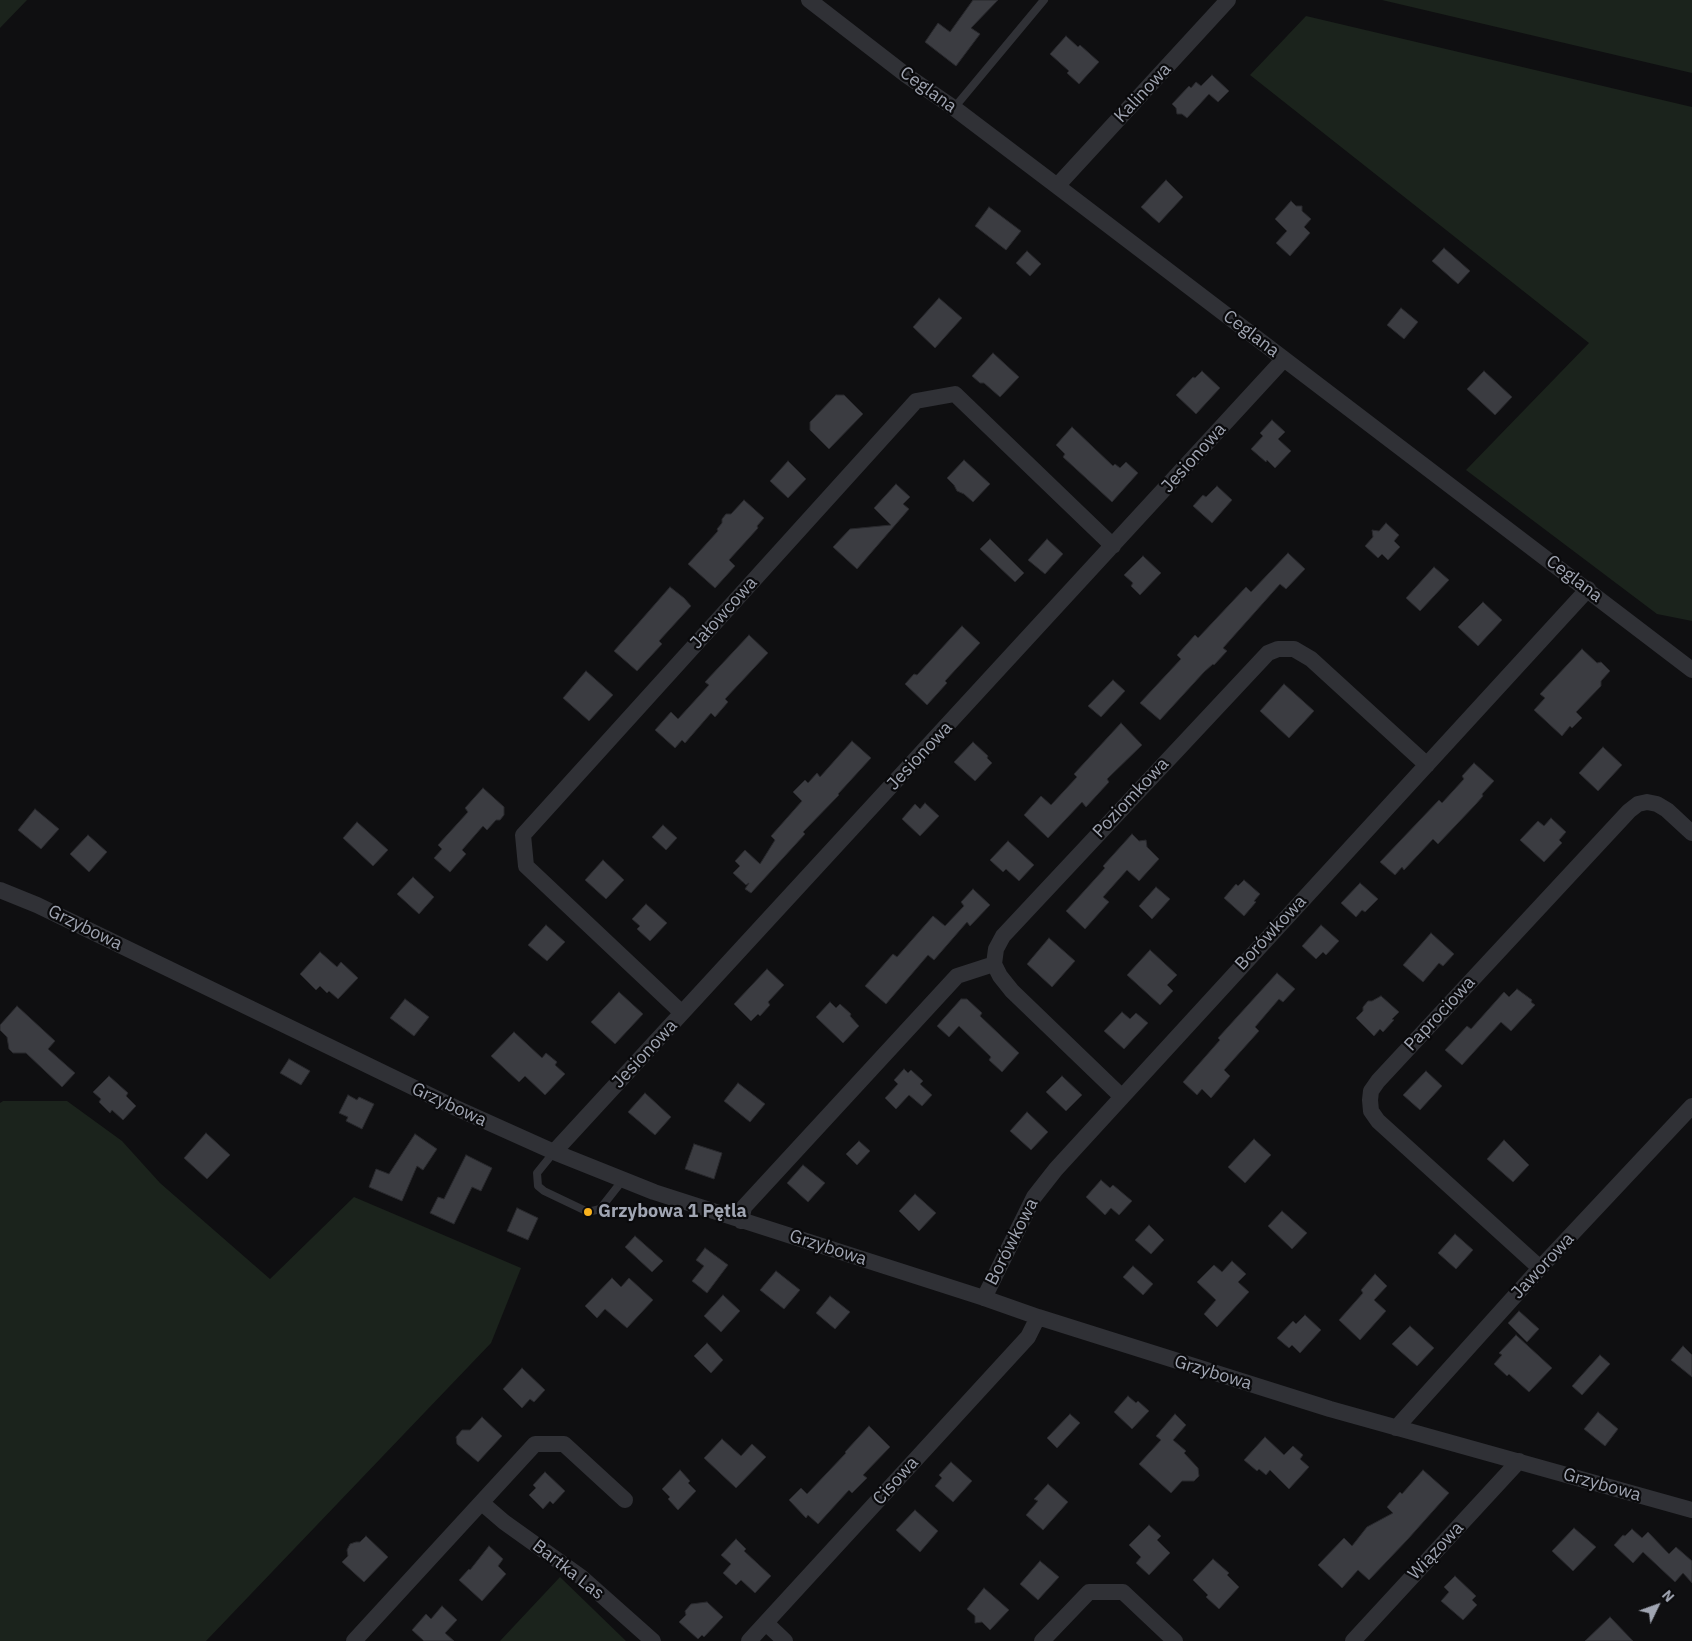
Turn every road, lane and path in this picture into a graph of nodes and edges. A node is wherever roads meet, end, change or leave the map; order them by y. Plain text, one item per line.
1 (809, 0) edge
2 (1044, 0) edge
3 (1228, 0) edge
4 (954, 108) junction
5 (1057, 186) junction
6 (1284, 359) junction
7 (1113, 546) junction
8 (1588, 589) junction
9 (1692, 670) edge
10 (1426, 765) junction
11 (1692, 833) edge
12 (0, 890) edge
13 (994, 964) junction
14 (682, 1013) junction
15 (1121, 1096) junction
16 (1692, 1106) edge
17 (554, 1152) junction
18 (622, 1181) junction
19 (741, 1221) junction
20 (1540, 1268) junction
21 (984, 1298) junction
22 (1038, 1317) junction
23 (1396, 1428) junction
24 (1519, 1461) junction
25 (624, 1500) dead end
26 (482, 1503) junction
27 (1692, 1510) edge
28 (766, 1623) junction
29 (354, 1641) edge
30 (653, 1641) edge
31 (749, 1641) edge
32 (785, 1641) edge
33 (1042, 1641) edge
34 (1175, 1641) edge
35 (1353, 1641) edge

1 - 4 street, Ceglana
2 - 4 lane
3 - 5 street, Kalinowa
4 - 5 street, Ceglana
5 - 6 street, Ceglana
6 - 7 street, Jesionowa
6 - 8 street, Ceglana
7 - 14 street, Jesionowa
7 - 14 street, Jałowcowa
8 - 9 street, Ceglana
8 - 10 street, Borówkowa
10 - 13 street, Poziomkowa
10 - 15 street, Borówkowa
11 - 20 street, Paprociowa
12 - 17 street, Grzybowa
13 - 15 street
13 - 19 street
14 - 17 street, Jesionowa
15 - 21 street, Borówkowa
16 - 20 street, Jaworowa
17 - 18 street, Grzybowa
17 - 18 lane
18 - 19 street, Grzybowa
19 - 21 street, Grzybowa
20 - 23 street, Jaworowa
21 - 22 street, Grzybowa
22 - 23 street, Grzybowa
22 - 28 street, Cisowa
23 - 24 street, Grzybowa
24 - 27 street, Grzybowa
24 - 35 street, Wiązowa
25 - 26 street
26 - 29 street
26 - 30 street, Bartka Las
28 - 31 street, Cisowa
28 - 32 street
33 - 34 street

